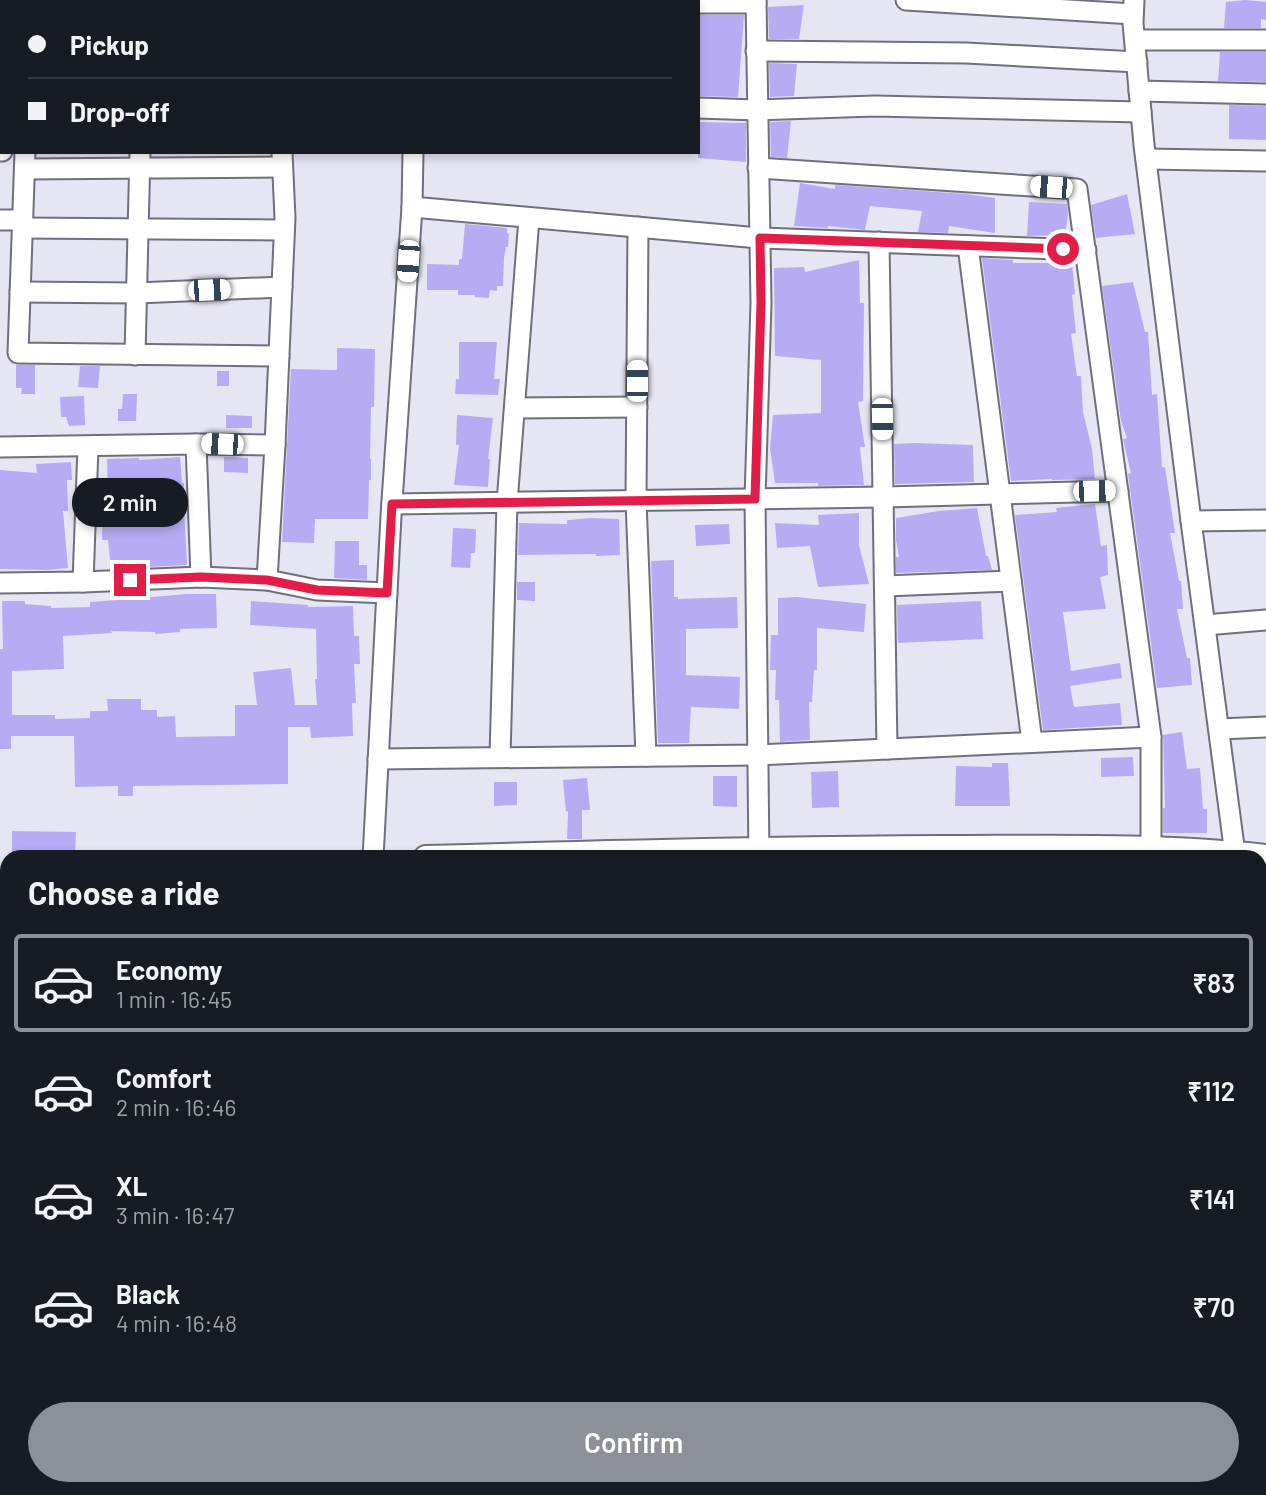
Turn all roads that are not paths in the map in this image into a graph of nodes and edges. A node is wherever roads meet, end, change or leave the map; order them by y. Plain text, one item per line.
1 (906, 0) edge
2 (756, 2) edge
3 (700, 3) edge
4 (1134, 7) edge
5 (1135, 40) junction
6 (1266, 40) edge
7 (756, 51) junction
8 (1136, 62) junction
9 (1139, 91) junction
10 (1266, 94) edge
11 (700, 108) edge
12 (757, 110) junction
13 (1141, 113) junction
14 (413, 154) edge
15 (1146, 159) junction
16 (140, 160) edge
17 (282, 160) edge
18 (25, 161) edge
19 (1266, 161) edge
20 (758, 168) junction
21 (411, 207) junction
22 (529, 218) junction
23 (0, 220) edge
24 (23, 224) junction
25 (138, 227) junction
26 (638, 227) junction
27 (284, 230) junction
28 (760, 238) junction
29 (879, 242) junction
30 (968, 246) junction
31 (1086, 250) junction
32 (282, 287) junction
33 (20, 292) junction
34 (137, 292) junction
35 (135, 355) junction
36 (279, 356) junction
37 (636, 407) junction
38 (515, 408) junction
39 (196, 444) junction
40 (275, 445) junction
41 (0, 447) edge
42 (88, 447) junction
43 (1118, 491) junction
44 (1000, 494) junction
45 (884, 497) junction
46 (755, 499) junction
47 (636, 501) junction
48 (508, 503) junction
49 (392, 504) junction
50 (1266, 520) edge
51 (1191, 521) junction
52 (201, 577) junction
53 (267, 580) junction
54 (1011, 581) junction
55 (83, 582) junction
56 (0, 583) edge
57 (885, 586) junction
58 (387, 593) junction
59 (1266, 620) edge
60 (1205, 625) junction
61 (1266, 727) edge
62 (1219, 729) junction
63 (1151, 737) junction
64 (1032, 742) junction
65 (887, 749) junction
66 (758, 755) junction
67 (646, 756) junction
68 (500, 757) junction
69 (378, 759) junction
70 (373, 850) edge
71 (759, 850) edge
72 (959, 850) edge
73 (1151, 850) joint
74 (1234, 850) edge

1 - 4 street
2 - 3 street
2 - 7 street
4 - 5 street
5 - 6 street
5 - 8 street
7 - 8 street
7 - 12 street
8 - 9 street
9 - 10 street
9 - 13 street
11 - 12 street
12 - 13 street
12 - 20 street
13 - 15 street
14 - 21 street
15 - 19 street
15 - 51 street
16 - 17 street
16 - 18 street
16 - 25 street
17 - 27 street
18 - 24 street
20 - 28 street
20 - 31 street
21 - 22 street
21 - 49 street
22 - 26 street
22 - 38 street
23 - 24 street
24 - 25 street
24 - 33 street
25 - 27 street
25 - 34 street
26 - 28 street
26 - 37 street
27 - 32 street
28 - 29 street
28 - 46 street
29 - 30 street
29 - 45 street
30 - 31 street
30 - 44 street
31 - 43 street
32 - 34 street
32 - 36 street
33 - 34 street
33 - 35 street
34 - 35 street
35 - 36 street
36 - 40 street
37 - 38 street
37 - 47 street
38 - 48 street
39 - 40 street
39 - 42 street
39 - 52 street
40 - 53 street
41 - 42 street
42 - 55 street
43 - 44 street
43 - 63 street
44 - 45 street
44 - 54 street
45 - 46 street
45 - 57 street
46 - 47 street
46 - 66 street
47 - 48 street
47 - 67 street
48 - 49 street
48 - 68 street
49 - 58 street
50 - 51 street
51 - 60 street
52 - 53 street
52 - 55 street
53 - 58 street
54 - 57 street
54 - 64 street
55 - 56 street
57 - 65 street
58 - 69 street
59 - 60 street
60 - 62 street
61 - 62 street
62 - 74 street
63 - 64 street
63 - 73 street
64 - 65 street
65 - 66 street
66 - 67 street
66 - 71 street
67 - 68 street
68 - 69 street
69 - 70 street
72 - 73 main road

